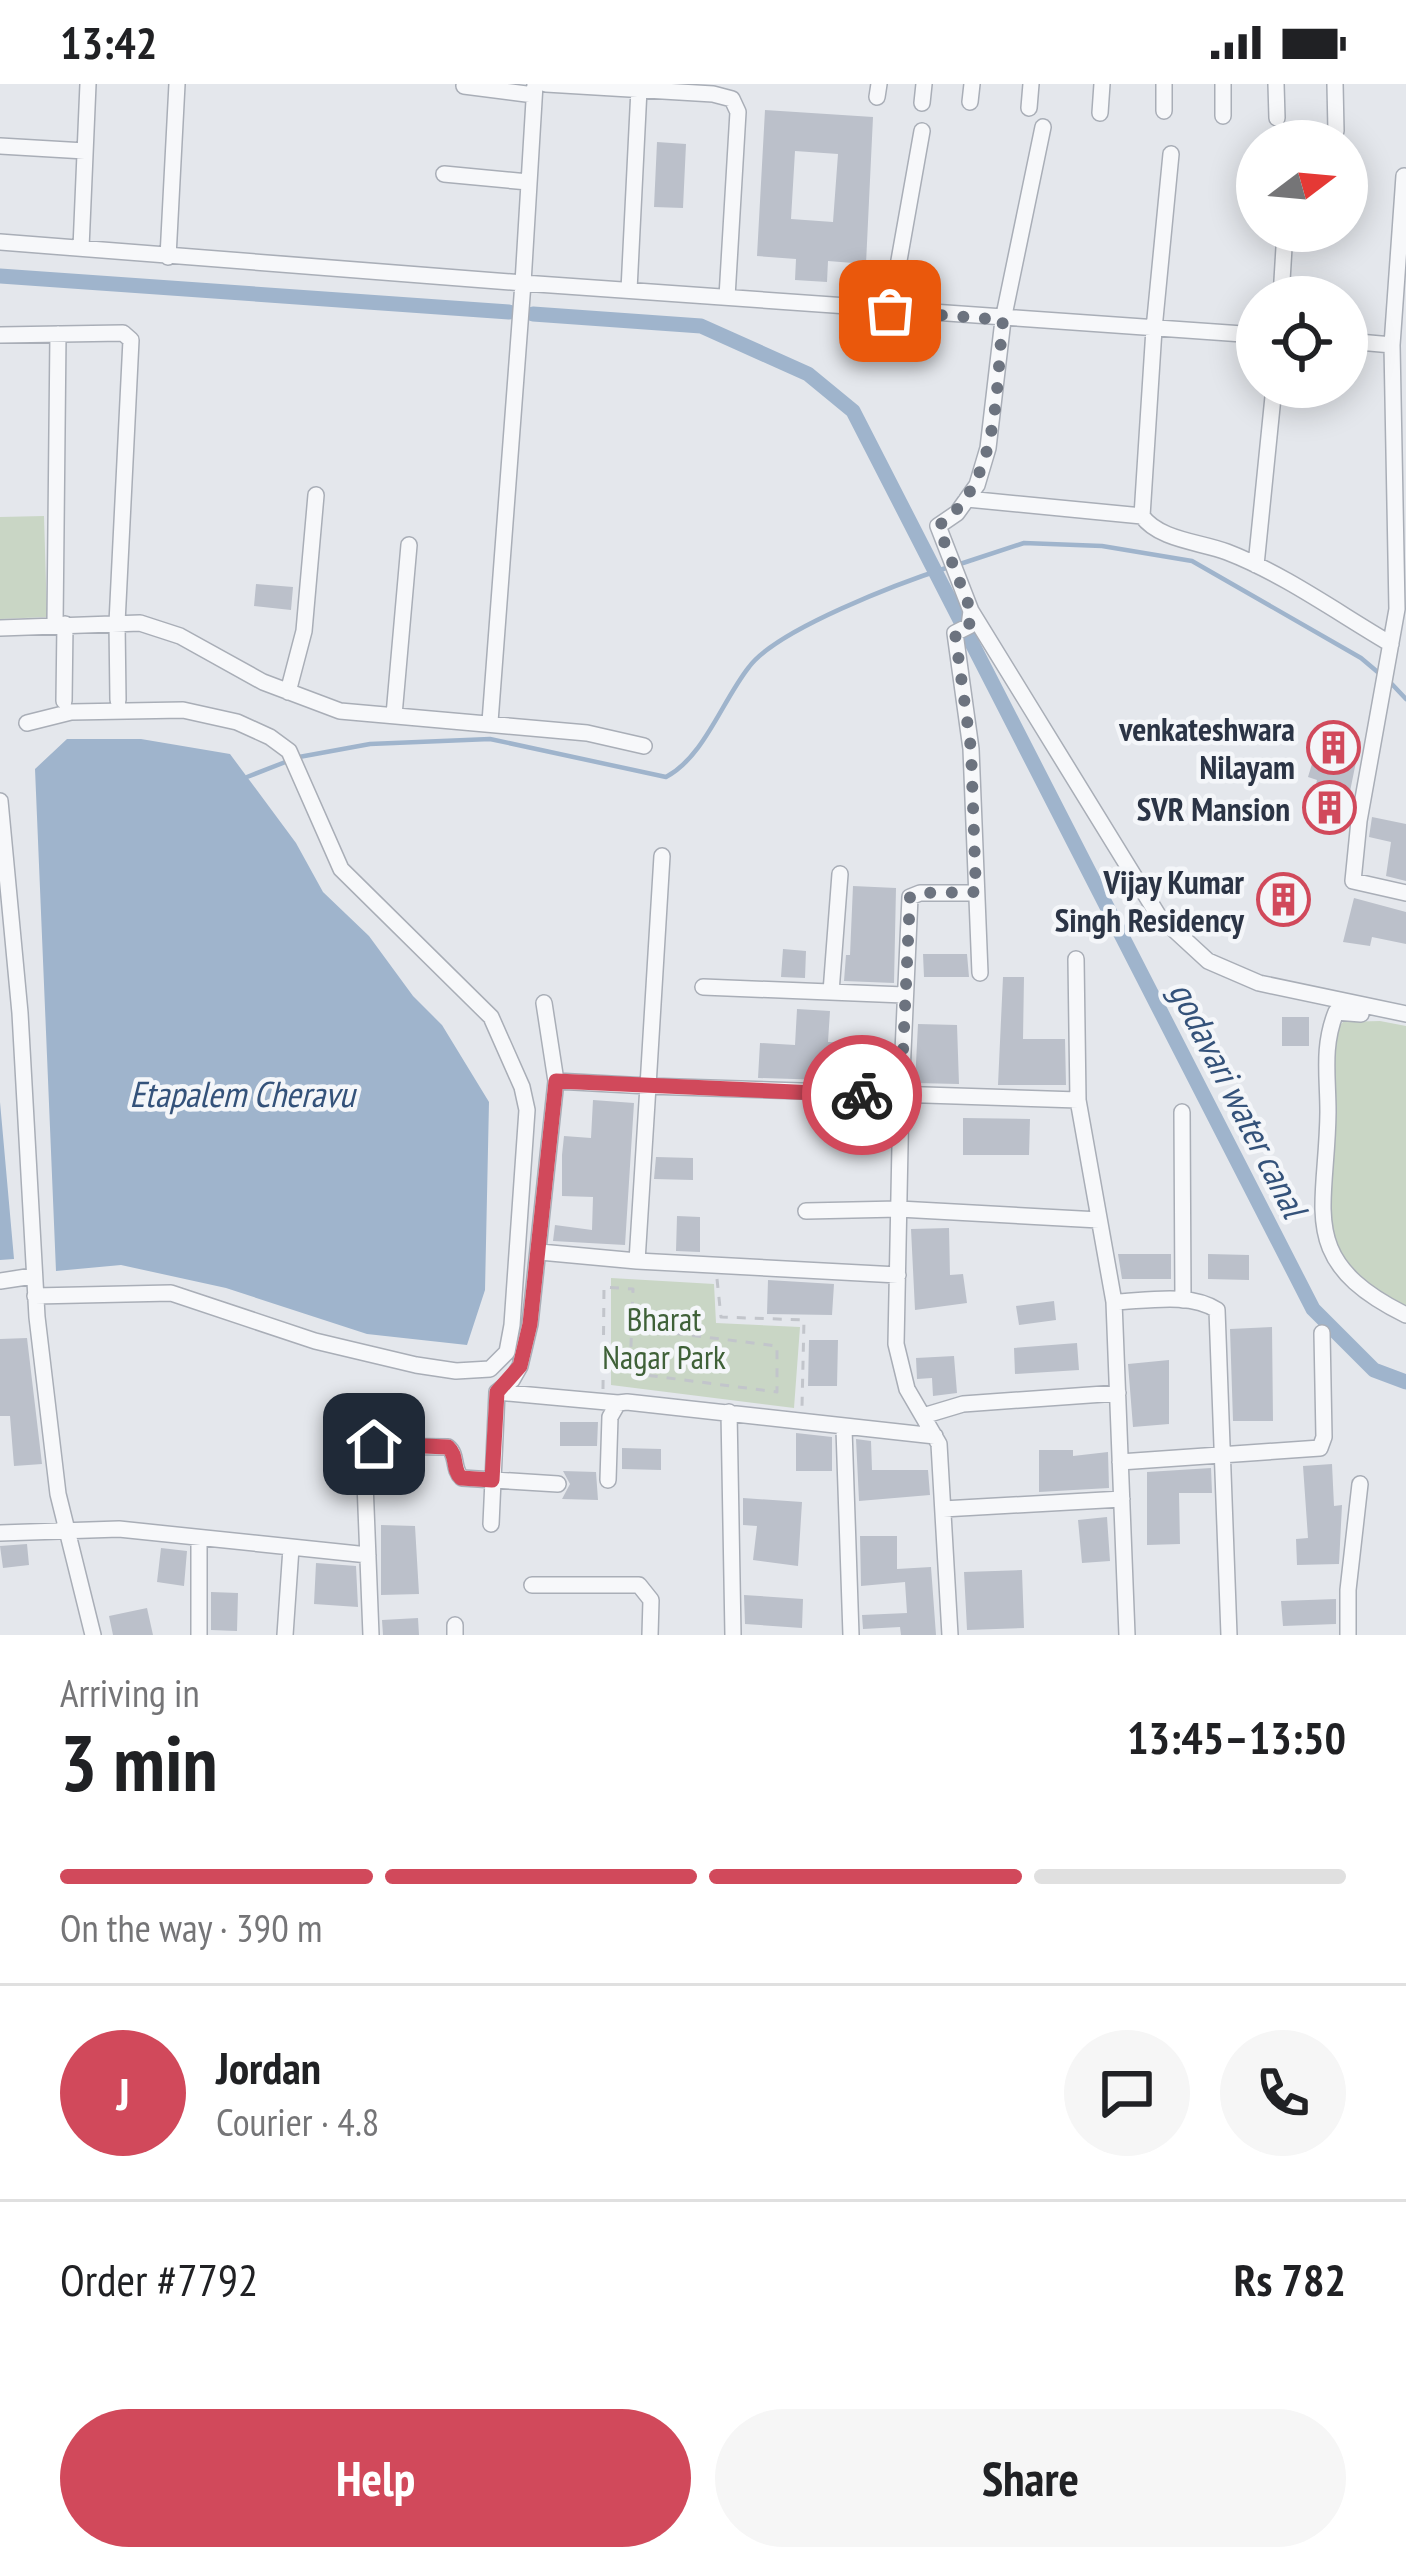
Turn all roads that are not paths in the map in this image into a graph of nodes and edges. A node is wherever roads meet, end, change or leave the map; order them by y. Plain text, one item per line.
1 (88, 84) edge
2 (177, 84) edge
3 (924, 84) edge
4 (1030, 84) edge
5 (1102, 84) edge
6 (1164, 84) edge
7 (1223, 84) edge
8 (1276, 84) edge
9 (1335, 84) edge
10 (464, 86) edge
11 (538, 88) edge
12 (639, 89) junction
13 (922, 103) dead end
14 (1029, 108) dead end
15 (1164, 111) dead end
16 (1100, 112) dead end
17 (1223, 116) dead end
18 (1277, 118) dead end
19 (1336, 120) edge
20 (1043, 127) dead end
21 (922, 130) dead end
22 (0, 146) edge
23 (85, 151) junction
24 (1171, 154) dead end
25 (445, 174) dead end
26 (1404, 176) edge
27 (528, 182) junction
28 (0, 242) edge
29 (81, 248) junction
30 (168, 257) junction
31 (1402, 268) edge
32 (523, 283) junction
33 (629, 290) junction
34 (728, 297) junction
35 (877, 309) junction
36 (1003, 320) junction
37 (1154, 329) junction
38 (58, 334) junction
39 (1236, 334) edge
40 (0, 335) edge
41 (1368, 343) edge
42 (1392, 345) junction
43 (1272, 408) edge
44 (1400, 422) edge
45 (316, 495) dead end
46 (967, 499) junction
47 (1142, 516) junction
48 (409, 545) dead end
49 (1256, 565) junction
50 (117, 623) junction
51 (965, 623) junction
52 (60, 624) junction
53 (0, 628) edge
54 (1390, 644) junction
55 (288, 692) junction
56 (118, 700) dead end
57 (64, 701) dead end
58 (394, 715) junction
59 (490, 722) junction
60 (27, 723) dead end
61 (644, 746) dead end
62 (0, 801) edge
63 (662, 856) dead end
64 (840, 874) dead end
65 (976, 892) junction
66 (1406, 893) edge
67 (1076, 959) dead end
68 (980, 974) dead end
69 (703, 987) dead end
70 (831, 992) junction
71 (904, 995) junction
72 (544, 1003) dead end
73 (1406, 1018) edge
74 (556, 1081) junction
75 (648, 1086) junction
76 (901, 1096) junction
77 (1078, 1100) junction
78 (1182, 1112) dead end
79 (899, 1209) junction
80 (806, 1211) dead end
81 (1099, 1220) junction
82 (540, 1252) junction
83 (637, 1261) junction
84 (898, 1275) junction
85 (32, 1276) junction
86 (0, 1281) edge
87 (35, 1296) junction
88 (1183, 1300) junction
89 (1114, 1302) junction
90 (1406, 1315) edge
91 (1322, 1333) dead end
92 (497, 1392) junction
93 (1118, 1393) junction
94 (618, 1403) junction
95 (730, 1412) junction
96 (923, 1416) junction
97 (844, 1429) junction
98 (935, 1436) junction
99 (1221, 1456) junction
100 (1120, 1462) junction
101 (492, 1480) junction
102 (608, 1480) dead end
103 (558, 1484) dead end
104 (1360, 1484) dead end
105 (1122, 1499) junction
106 (943, 1509) junction
107 (490, 1524) dead end
108 (66, 1532) junction
109 (0, 1533) edge
110 (199, 1538) junction
111 (291, 1548) junction
112 (368, 1555) junction
113 (532, 1585) dead end
114 (93, 1635) edge
115 (200, 1635) edge
116 (285, 1635) edge
117 (371, 1635) edge
118 (650, 1635) edge
119 (734, 1635) edge
120 (851, 1635) edge
121 (950, 1635) edge
122 (1127, 1635) edge
123 (1228, 1635) edge
124 (1348, 1635) edge

1 - 23 street
2 - 30 street
3 - 13 street
4 - 14 street
5 - 16 street
6 - 15 street
7 - 17 street
8 - 18 street
9 - 19 street
10 - 11 street
11 - 12 street
11 - 27 street
12 - 33 street
12 - 34 street
20 - 36 street
21 - 35 street
22 - 23 street
23 - 29 street
24 - 37 street
25 - 27 street
26 - 31 street
27 - 32 street
28 - 29 street
29 - 30 street
30 - 32 street
31 - 42 street
32 - 33 street
32 - 59 street
33 - 34 street
34 - 35 street
35 - 36 street
36 - 37 street
36 - 46 street
37 - 39 street
37 - 47 street
38 - 40 street
38 - 50 street
38 - 52 street
41 - 42 street
42 - 44 street
43 - 49 street
44 - 54 street
45 - 55 street
46 - 47 street
46 - 51 street
47 - 49 street
48 - 58 street
49 - 54 street
50 - 52 street
50 - 55 street
50 - 56 street
51 - 65 street
51 - 73 street
52 - 53 street
52 - 57 street
54 - 66 street
55 - 58 street
58 - 59 street
59 - 61 street
60 - 87 street
62 - 85 street
63 - 75 street
64 - 70 street
65 - 68 street
65 - 71 street
67 - 77 street
69 - 70 street
70 - 71 street
71 - 76 street
72 - 74 street
73 - 90 street
74 - 75 street
74 - 82 street
75 - 76 street
75 - 83 street
76 - 77 street
76 - 79 street
77 - 81 street
78 - 88 street
79 - 80 street
79 - 81 street
79 - 84 street
81 - 89 street
82 - 83 street
82 - 92 street
83 - 84 street
84 - 96 street
85 - 86 street
85 - 87 street
87 - 108 street
88 - 89 street
88 - 99 street
89 - 93 street
91 - 99 street
92 - 94 street
92 - 101 street
93 - 96 street
93 - 100 street
94 - 95 street
94 - 102 street
95 - 97 street
95 - 119 street
96 - 98 street
97 - 98 street
97 - 120 street
98 - 106 street
99 - 100 street
99 - 123 street
100 - 105 street
101 - 103 street
101 - 107 street
101 - 112 street
104 - 124 street
105 - 106 street
105 - 122 street
106 - 121 street
108 - 109 street
108 - 110 street
108 - 114 street
110 - 111 street
110 - 115 street
111 - 112 street
111 - 116 street
112 - 117 street
113 - 118 street

